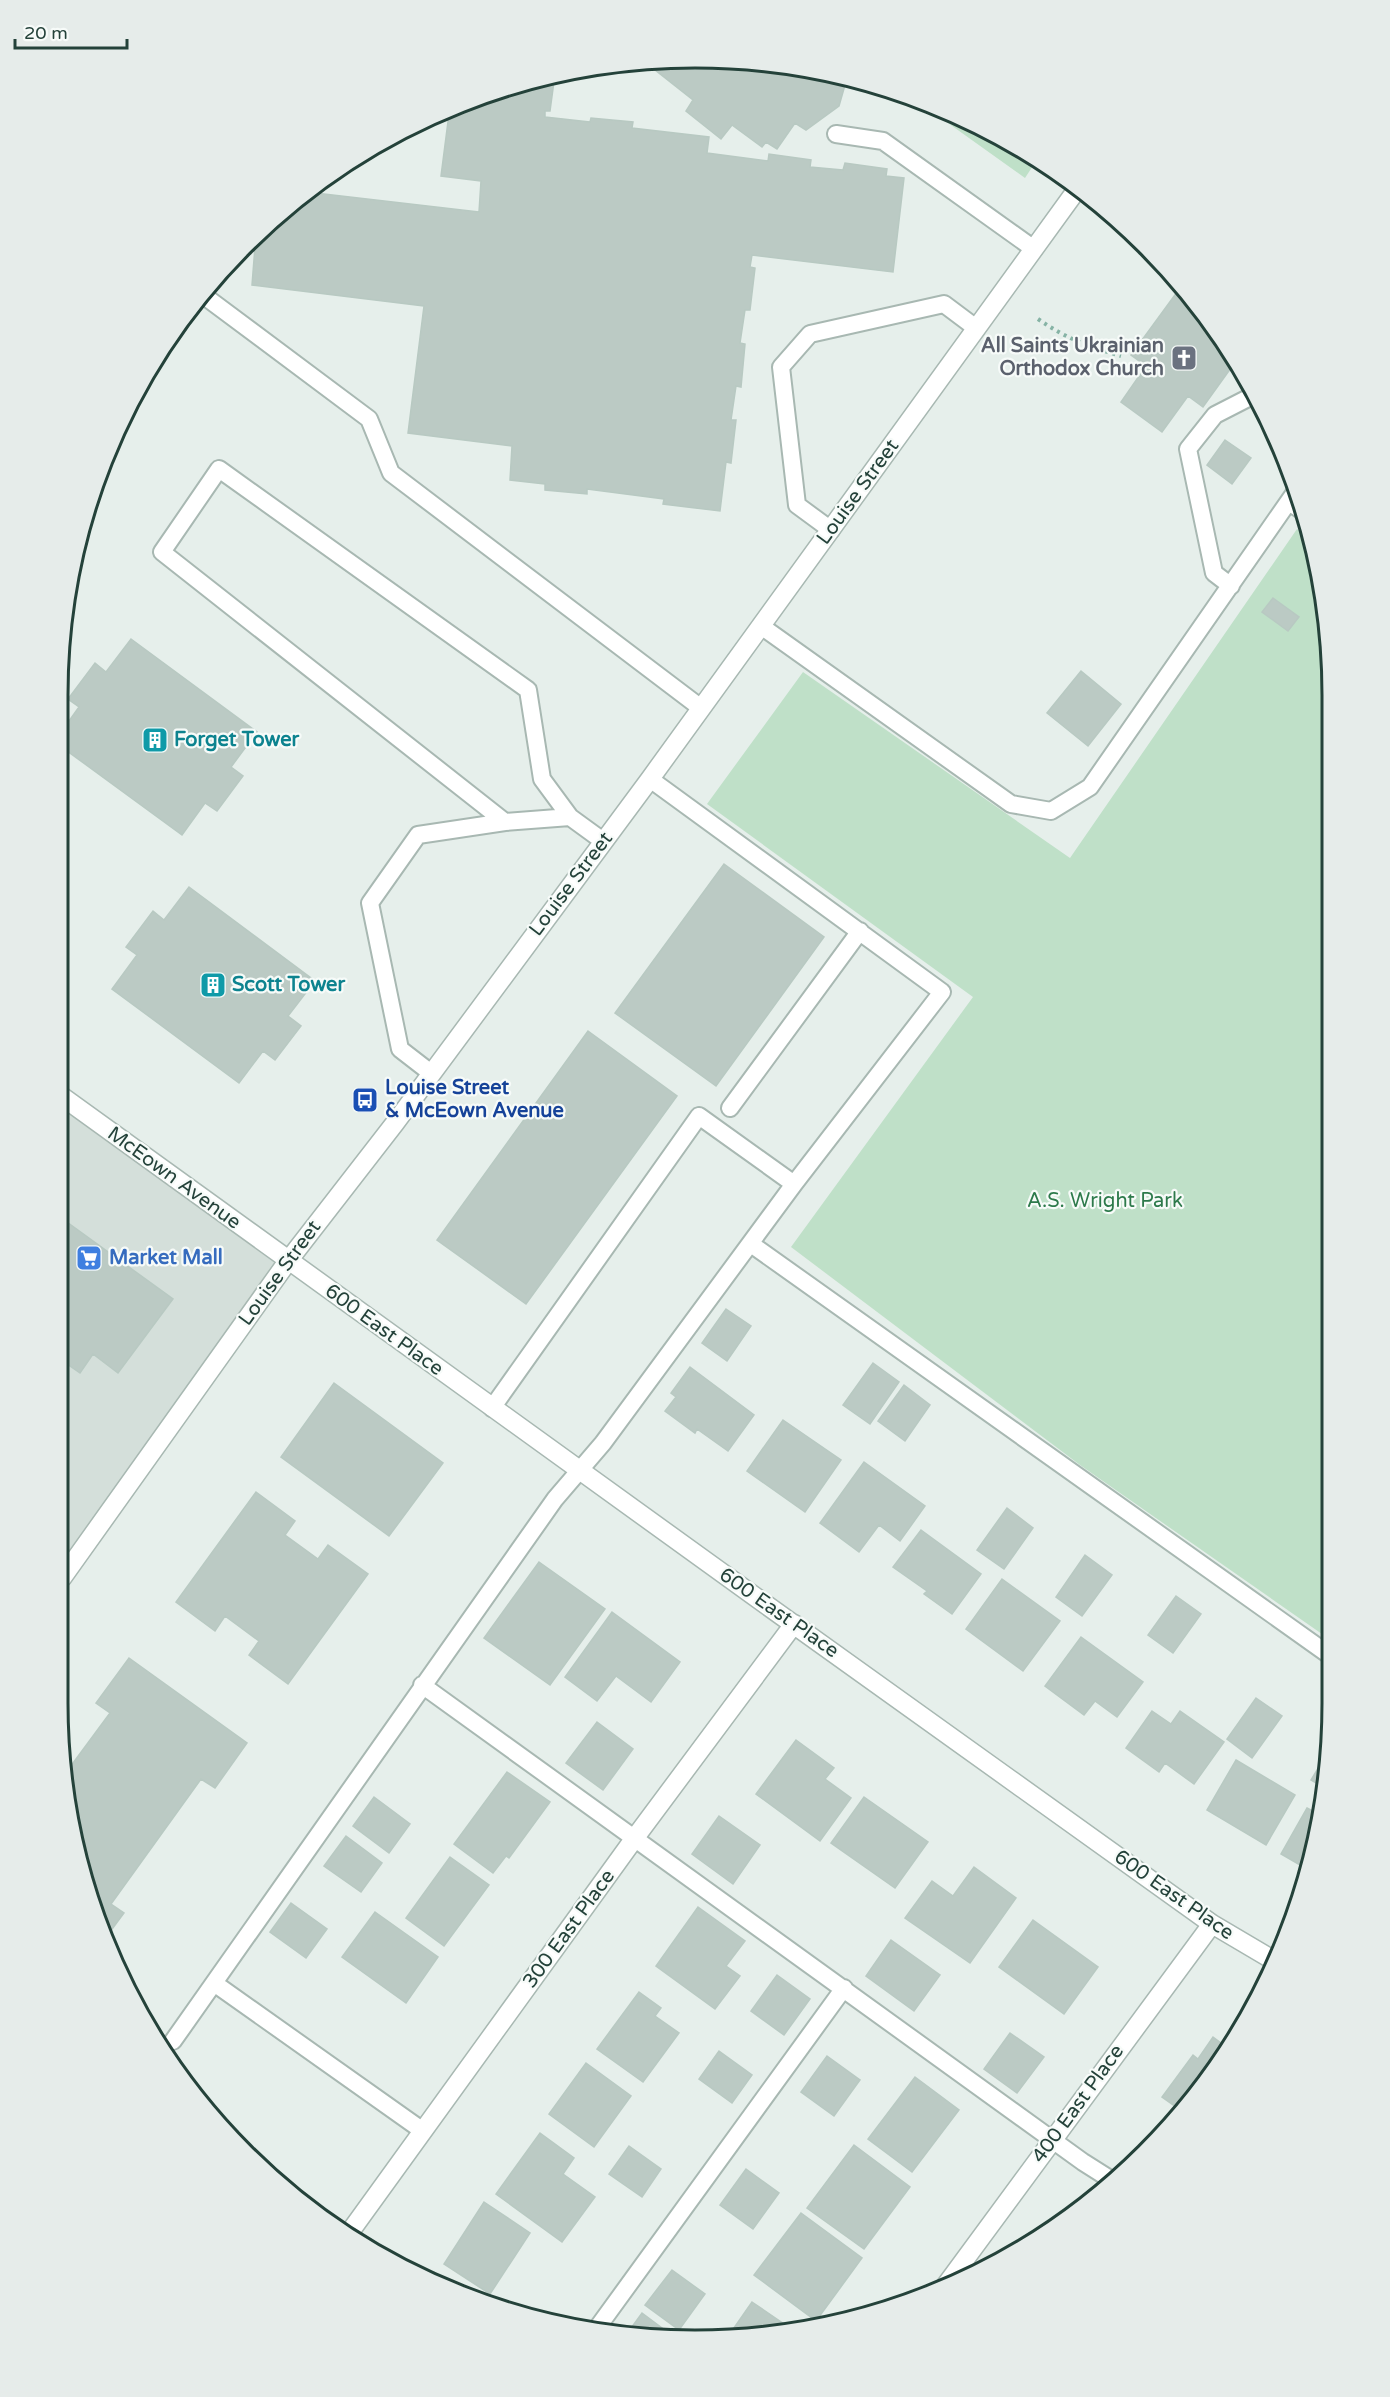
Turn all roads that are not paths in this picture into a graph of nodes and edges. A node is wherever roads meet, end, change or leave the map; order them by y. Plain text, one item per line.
1 (836, 134) dead end
2 (1073, 194) edge
3 (1034, 249) junction
4 (208, 299) edge
5 (976, 328) junction
6 (1248, 398) edge
7 (1291, 499) edge
8 (831, 530) junction
9 (1231, 586) junction
10 (761, 626) junction
11 (701, 708) junction
12 (650, 779) junction
13 (570, 817) junction
14 (505, 822) junction
15 (603, 841) junction
16 (860, 931) junction
17 (431, 1073) junction
18 (67, 1100) edge
19 (730, 1108) dead end
20 (794, 1184) junction
21 (751, 1244) junction
22 (288, 1261) junction
23 (492, 1408) junction
24 (577, 1471) junction
25 (67, 1571) edge
26 (794, 1624) junction
27 (1322, 1650) edge
28 (422, 1685) junction
29 (634, 1839) junction
30 (1212, 1924) junction
31 (1268, 1957) edge
32 (214, 1983) junction
33 (844, 1988) junction
34 (173, 2041) dead end
35 (423, 2131) junction
36 (1052, 2139) junction
37 (1106, 2176) edge
38 (353, 2228) edge
39 (955, 2273) edge
40 (602, 2322) edge

1 - 3 lane
2 - 3 street, Louise Street
3 - 5 street, Louise Street
4 - 11 lane
5 - 8 street, Louise Street
5 - 8 lane
6 - 9 lane
7 - 9 lane
8 - 10 street, Louise Street
9 - 10 lane
10 - 11 street, Louise Street
11 - 12 street, Louise Street
12 - 15 street, Louise Street
12 - 16 lane
13 - 14 lane
13 - 14 lane
13 - 15 lane
14 - 17 lane
15 - 17 street, Louise Street
16 - 19 lane
16 - 20 lane
17 - 22 street, Louise Street
18 - 22 street, McEown Avenue
20 - 21 lane
20 - 23 lane
21 - 24 lane
21 - 27 lane
22 - 23 street, 600 East Place
22 - 25 street, Louise Street
23 - 24 street, 600 East Place
24 - 26 street, 600 East Place
24 - 28 lane
26 - 29 street, 300 East Place
26 - 30 street, 600 East Place
28 - 29 lane
28 - 32 lane
29 - 33 lane
29 - 35 street, 300 East Place
30 - 31 street, 600 East Place
30 - 36 street, 400 East Place
32 - 34 lane
32 - 35 lane
33 - 36 lane
33 - 40 lane
35 - 38 street, 300 East Place
36 - 37 lane
36 - 39 street, 400 East Place

